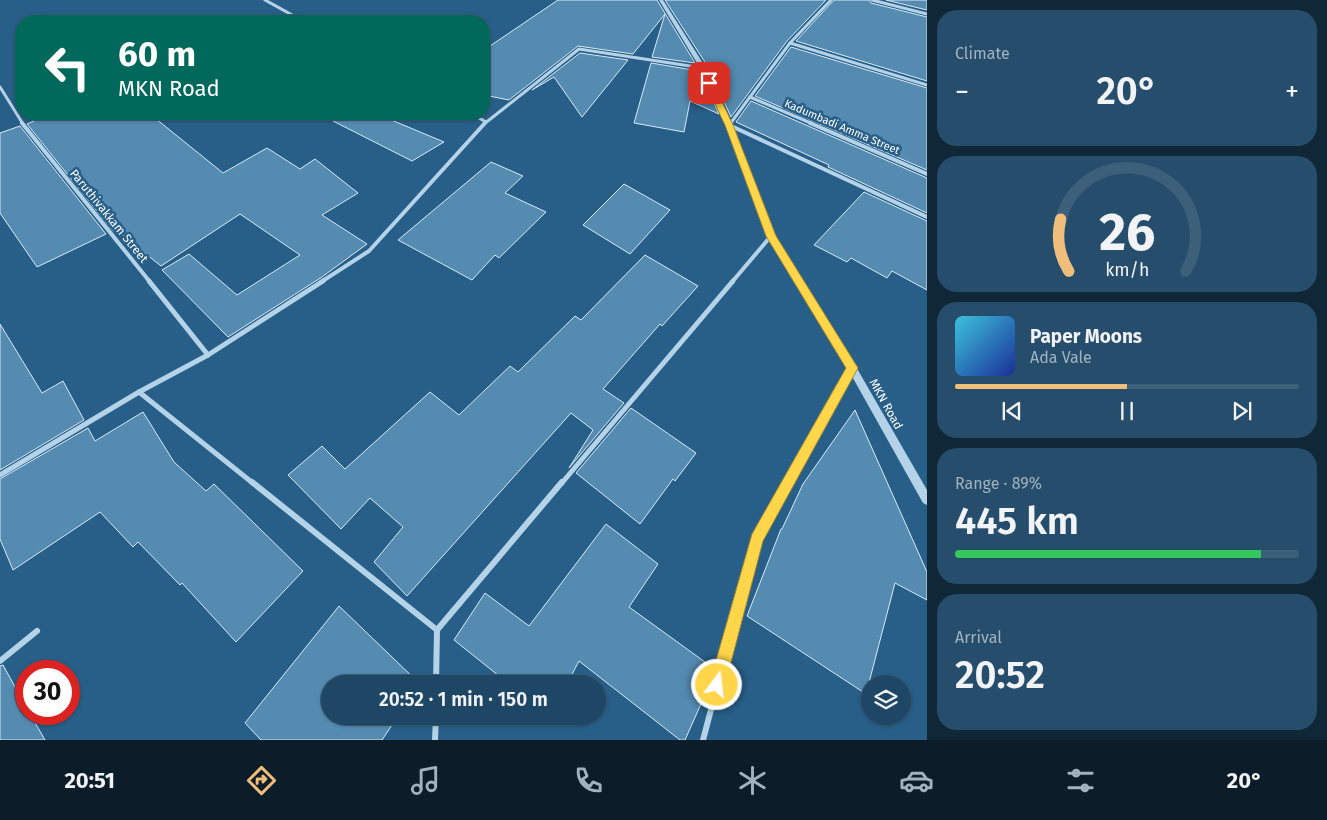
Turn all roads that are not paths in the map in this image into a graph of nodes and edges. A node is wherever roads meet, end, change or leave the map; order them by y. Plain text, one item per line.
1 (265, 0) edge
2 (661, 0) edge
3 (831, 0) edge
4 (872, 0) edge
5 (927, 14) edge
6 (292, 15) edge
7 (790, 43) junction
8 (703, 68) junction
9 (927, 85) edge
10 (0, 86) edge
11 (750, 97) junction
12 (15, 112) edge
13 (490, 119) edge
14 (20, 120) edge
15 (482, 120) edge
16 (489, 120) edge
17 (486, 122) junction
18 (729, 125) junction
19 (927, 174) edge
20 (927, 217) edge
21 (771, 236) junction
22 (208, 356) junction
23 (852, 368) junction
24 (139, 392) junction
25 (0, 475) edge
26 (927, 500) edge
27 (437, 630) junction
28 (38, 631) dead end
29 (0, 661) edge
30 (436, 675) edge
31 (436, 725) edge
32 (435, 740) edge
33 (702, 740) edge

1 - 6 street
2 - 8 street, MKN Road
3 - 7 street
4 - 5 street
7 - 9 street
7 - 11 street
8 - 13 street
8 - 18 street, MKN Road
10 - 12 street, Paruthivakkam Street
11 - 18 street
11 - 19 street, Kadumbadi Amma Street
14 - 22 street, Paruthivakkam Street
15 - 17 street
16 - 17 street
17 - 22 street
18 - 20 street
18 - 21 street, MKN Road
21 - 23 street, MKN Road
21 - 27 street
22 - 24 street
23 - 26 street, MKN Road
23 - 33 street
24 - 25 street
24 - 27 street
27 - 30 street
28 - 29 street
31 - 32 street

